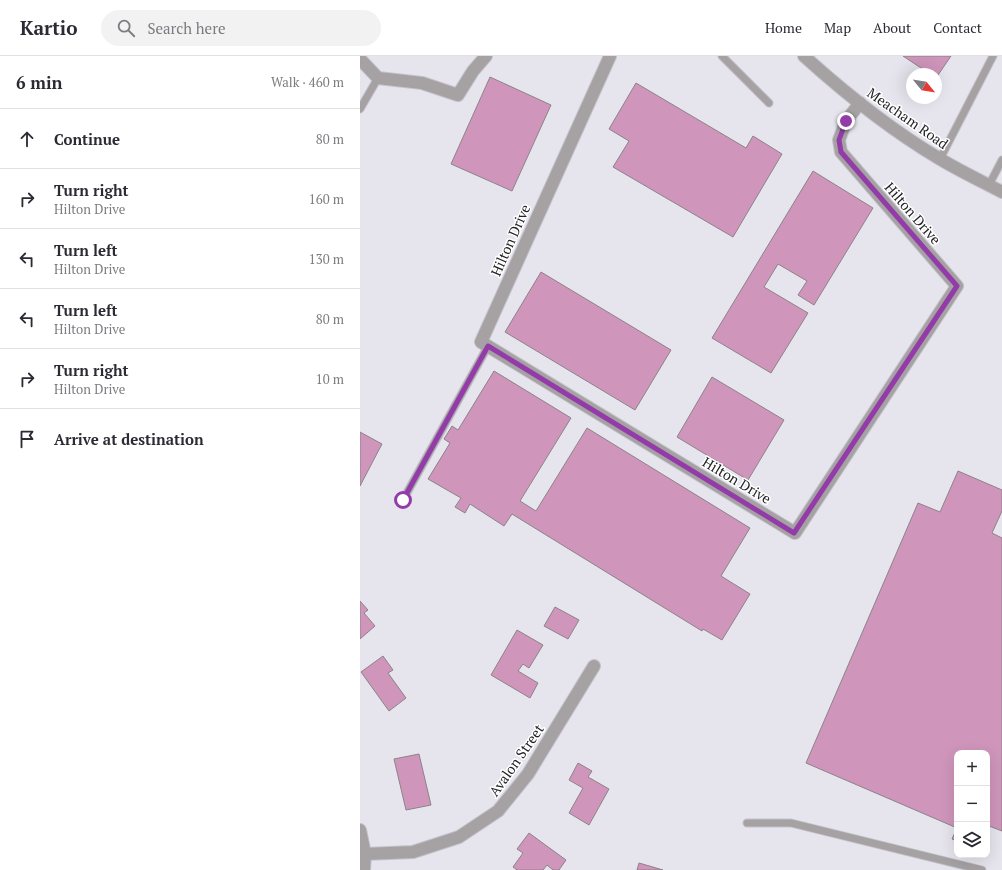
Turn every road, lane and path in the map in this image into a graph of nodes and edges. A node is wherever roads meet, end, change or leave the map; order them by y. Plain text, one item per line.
1 (486, 56) edge
2 (722, 56) edge
3 (804, 56) edge
4 (993, 56) edge
5 (607, 57) edge
6 (360, 59) edge
7 (378, 78) junction
8 (769, 103) dead end
9 (860, 103) junction
10 (360, 109) edge
11 (940, 159) junction
12 (1002, 160) edge
13 (989, 185) junction
14 (1002, 192) edge
15 (488, 346) junction
16 (403, 500) dead end
17 (594, 666) dead end
18 (747, 823) dead end
19 (360, 830) edge
20 (366, 854) junction
21 (364, 870) edge
22 (982, 870) edge

1 - 7 street
2 - 8 lane
3 - 9 street, Meacham Road
4 - 11 lane
5 - 15 street, Hilton Drive
6 - 7 street
7 - 10 lane
9 - 11 street, Meacham Road
9 - 15 street, Hilton Drive
11 - 13 street, Meacham Road
12 - 13 lane
13 - 14 street, Meacham Road
15 - 16 lane
17 - 20 street, Avalon Street
18 - 22 lane
19 - 20 street
20 - 21 street

